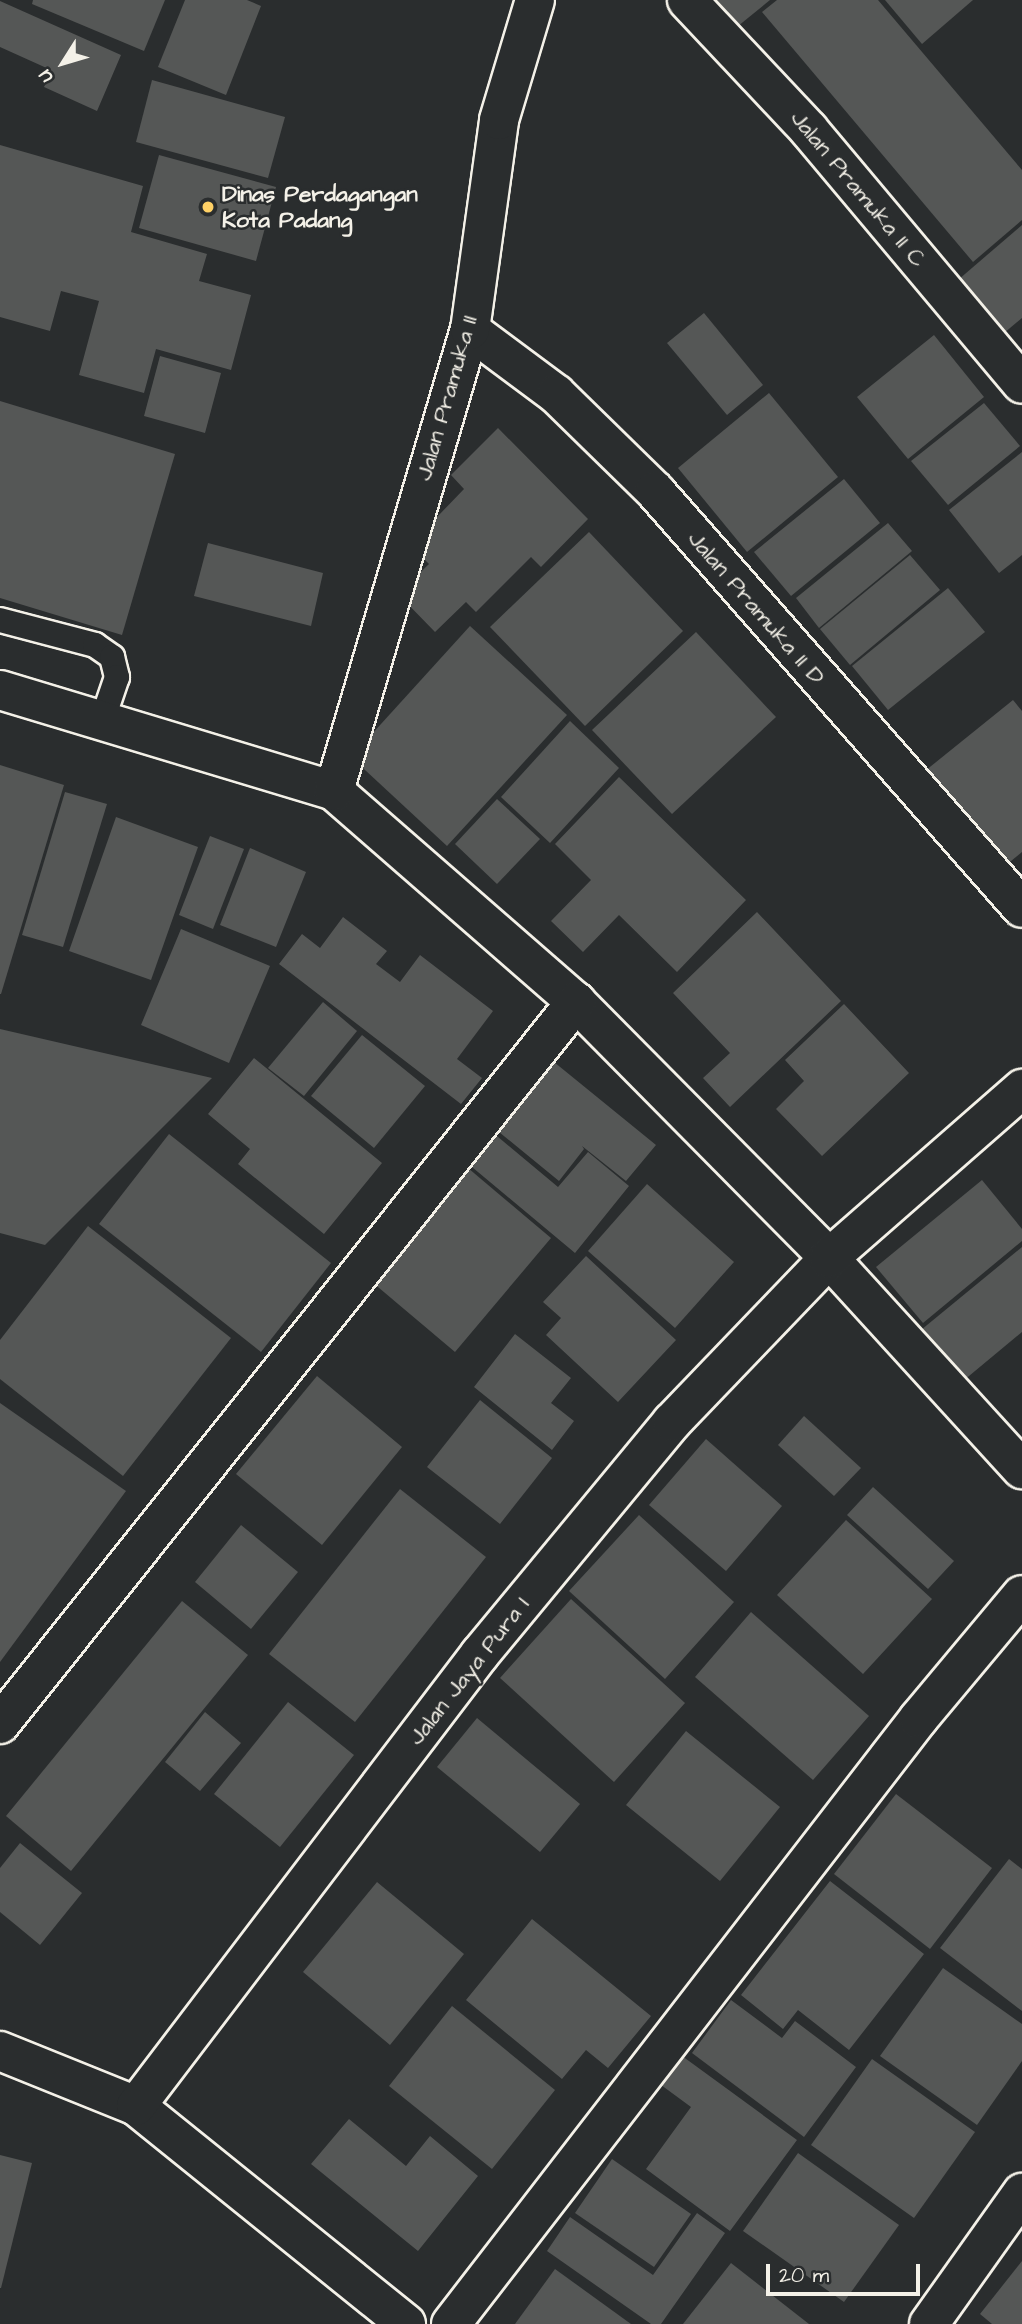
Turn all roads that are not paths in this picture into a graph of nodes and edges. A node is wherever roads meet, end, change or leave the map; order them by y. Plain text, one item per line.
1 (535, 0) edge
2 (687, 0) edge
3 (470, 330) junction
4 (1022, 384) edge
5 (0, 620) edge
6 (0, 690) edge
7 (102, 721) junction
8 (334, 791) junction
9 (1022, 908) edge
10 (576, 1002) junction
11 (1022, 1089) edge
12 (828, 1258) junction
13 (1022, 1469) edge
14 (1022, 1595) edge
15 (0, 1724) edge
16 (0, 2051) edge
17 (136, 2106) junction
18 (1022, 2193) edge
19 (406, 2324) edge
20 (451, 2324) edge
21 (929, 2324) edge

1 - 3 street, Jalan Pramuka II
2 - 4 street, Jalan Pramuka II C
3 - 8 street, Jalan Pramuka II
3 - 9 street, Jalan Pramuka II D
5 - 7 lane
6 - 7 street
7 - 8 street
8 - 10 street
10 - 12 street
10 - 15 street
11 - 12 street, Jalan Jaya Pura I
12 - 13 street
12 - 17 street, Jalan Jaya Pura I
14 - 20 street
16 - 17 street
17 - 19 street
18 - 21 street

